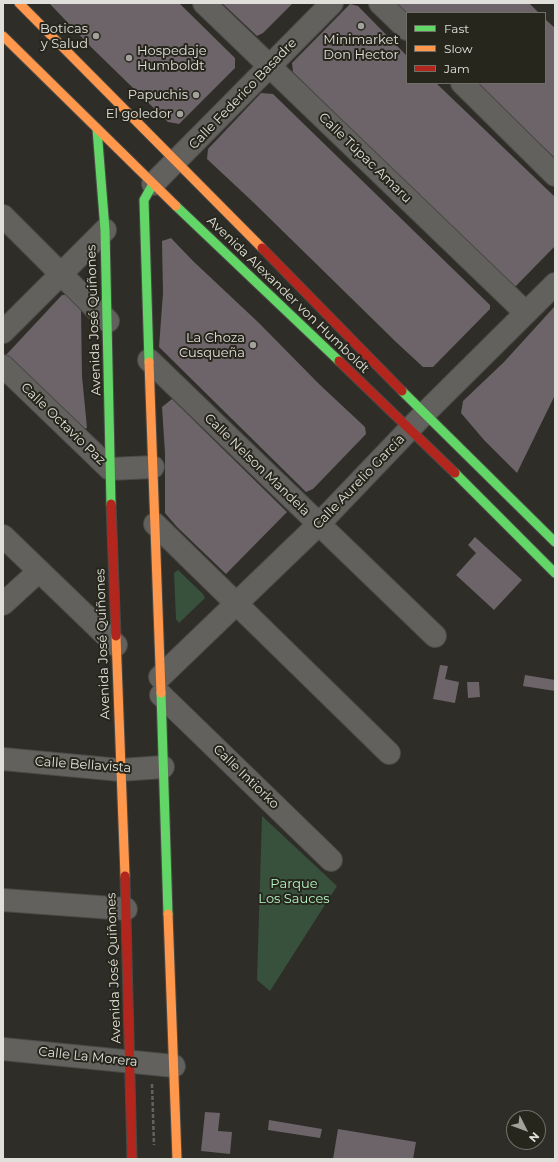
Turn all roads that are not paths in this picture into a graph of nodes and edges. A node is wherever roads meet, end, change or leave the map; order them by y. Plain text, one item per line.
1 (19, 3) edge
2 (204, 3) edge
3 (332, 3) edge
4 (380, 3) edge
5 (406, 28) edge
6 (3, 36) edge
7 (270, 66) junction
8 (463, 84) edge
9 (97, 129) junction
10 (177, 161) junction
11 (555, 175) edge
12 (153, 184) junction
13 (3, 216) edge
14 (105, 230) junction
15 (61, 274) junction
16 (555, 284) edge
17 (526, 312) junction
18 (108, 321) junction
19 (3, 332) edge
20 (149, 360) junction
21 (3, 366) edge
22 (418, 422) junction
23 (153, 467) junction
24 (110, 469) junction
25 (155, 524) junction
26 (319, 524) junction
27 (3, 536) edge
28 (555, 542) edge
29 (39, 571) junction
30 (555, 573) edge
31 (3, 604) edge
32 (236, 604) junction
33 (435, 636) dead end
34 (116, 645) junction
35 (161, 686) junction
36 (389, 753) dead end
37 (3, 759) edge
38 (163, 767) junction
39 (120, 770) junction
40 (332, 860) dead end
41 (3, 900) edge
42 (126, 909) junction
43 (3, 1049) edge
44 (130, 1062) junction
45 (174, 1066) junction
46 (132, 1159) edge
47 (176, 1159) edge

1 - 10 street, Avenida Alexander von Humboldt
2 - 7 street, Calle Túpac Amaru
3 - 7 street, Calle Federico Basadre
4 - 5 street
6 - 9 street, Avenida Alexander von Humboldt
7 - 10 street, Calle Federico Basadre
7 - 17 street, Calle Túpac Amaru
8 - 11 street
9 - 12 street, Avenida Alexander von Humboldt
9 - 14 street, Avenida José Quiñones
10 - 12 street, Calle Federico Basadre
10 - 22 street, Avenida Alexander von Humboldt
12 - 20 street
12 - 22 street, Avenida Alexander von Humboldt
13 - 15 street
14 - 15 street
14 - 18 street, Avenida José Quiñones
15 - 18 street
15 - 19 street
16 - 17 street, Calle Aurelio García
17 - 22 street, Calle Aurelio García
18 - 24 street, Avenida José Quiñones
20 - 23 street
20 - 26 street, Calle Nelson Mandela
21 - 24 street, Calle Octavio Paz
22 - 26 street, Calle Aurelio García
22 - 28 street, Avenida Alexander von Humboldt
22 - 30 street, Avenida Alexander von Humboldt
23 - 24 street, Calle Octavio Paz
23 - 25 street
24 - 34 street, Avenida José Quiñones
25 - 32 street
25 - 35 street
26 - 32 street, Calle Aurelio García
26 - 33 street, Calle Nelson Mandela
27 - 29 street
29 - 31 street
29 - 34 street
32 - 35 street, Calle Aurelio García
32 - 36 street
34 - 39 street, Avenida José Quiñones
35 - 38 street
35 - 40 street, Calle Intiorko
37 - 39 street, Calle Bellavista
38 - 39 street, Calle Bellavista
38 - 45 street
39 - 42 street, Avenida José Quiñones
41 - 42 street
42 - 44 street, Avenida José Quiñones
43 - 44 street, Calle La Morera
44 - 45 street, Calle La Morera
44 - 46 street, Avenida José Quiñones
45 - 47 street

